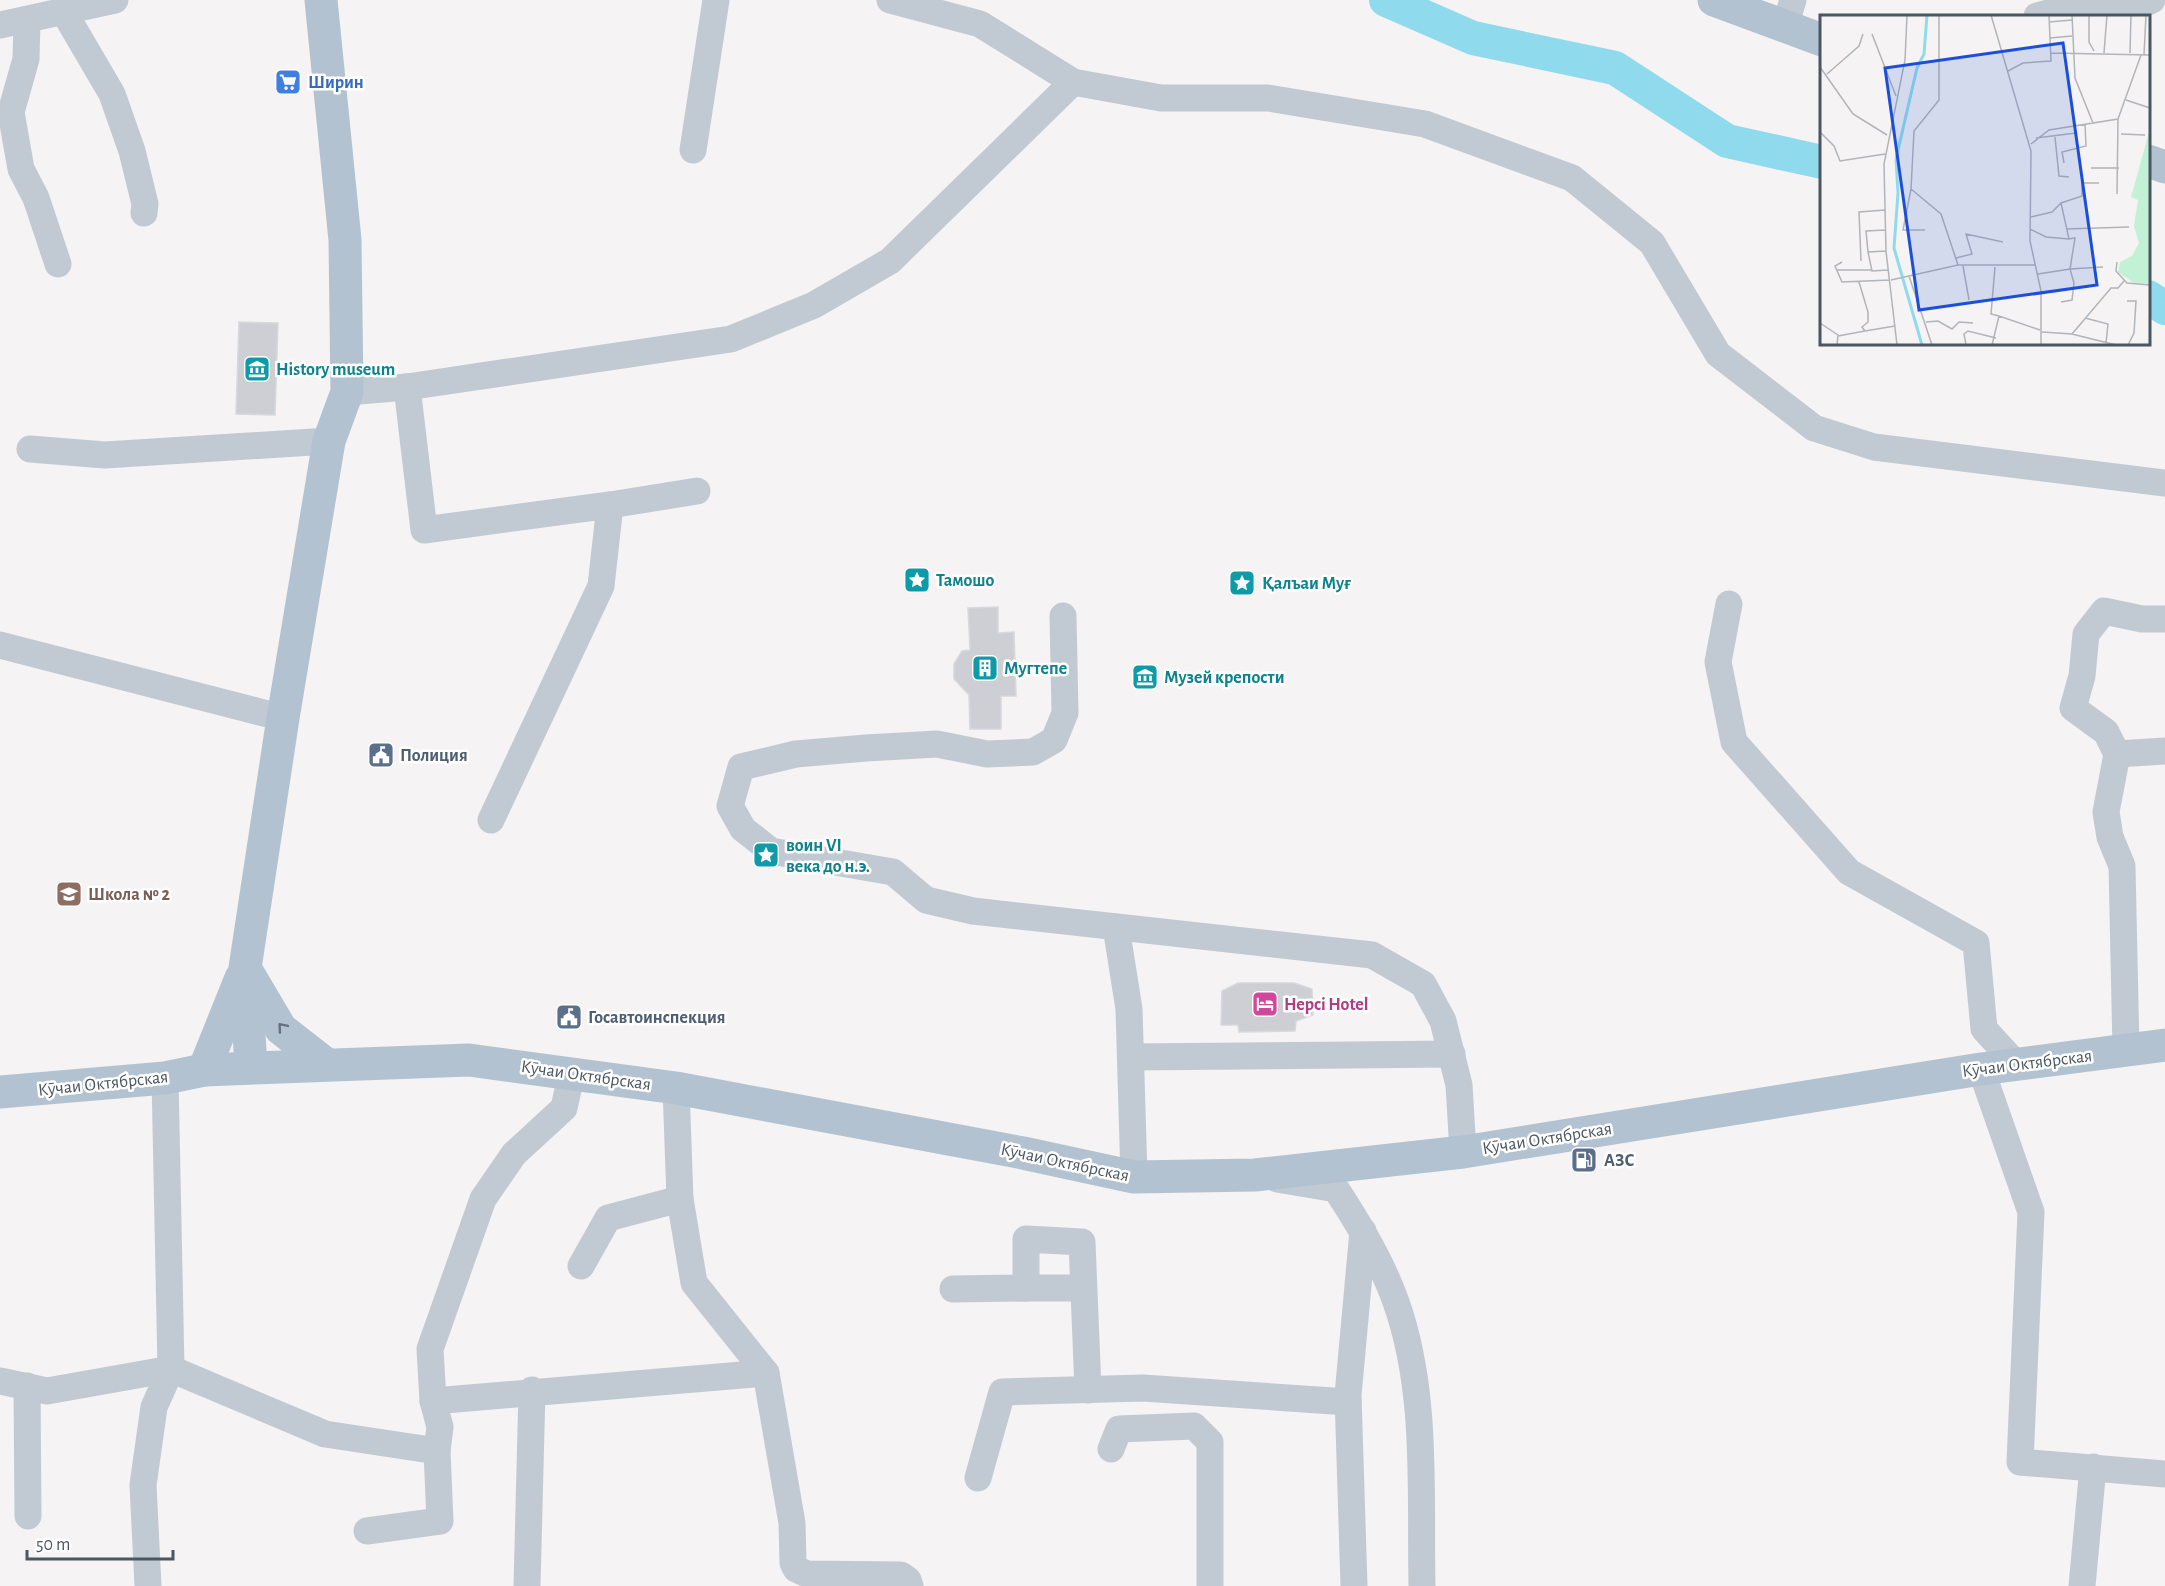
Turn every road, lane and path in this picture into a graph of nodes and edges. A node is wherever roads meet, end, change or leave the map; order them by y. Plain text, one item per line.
1 (115, 0) edge
2 (321, 0) edge
3 (716, 0) edge
4 (890, 0) edge
5 (1714, 0) edge
6 (2152, 0) edge
7 (64, 12) junction
8 (1789, 13) edge
9 (2041, 15) edge
10 (27, 21) junction
11 (0, 25) edge
12 (1820, 39) edge
13 (1073, 82) junction
14 (693, 150) dead end
15 (2150, 162) edge
16 (2165, 167) edge
17 (144, 213) dead end
18 (58, 264) dead end
19 (406, 387) junction
20 (347, 392) junction
21 (329, 441) junction
22 (30, 449) dead end
23 (2165, 483) edge
24 (697, 491) dead end
25 (610, 505) junction
26 (1729, 604) dead end
27 (1063, 616) dead end
28 (2165, 619) edge
29 (0, 645) edge
30 (283, 718) junction
31 (2165, 751) edge
32 (2116, 754) junction
33 (491, 820) dead end
34 (1116, 927) junction
35 (245, 968) junction
36 (2165, 1045) edge
37 (2126, 1050) junction
38 (1452, 1054) junction
39 (1131, 1058) junction
40 (326, 1064) junction
41 (2017, 1065) junction
42 (251, 1067) junction
43 (1981, 1069) junction
44 (204, 1070) junction
45 (572, 1072) junction
46 (165, 1078) junction
47 (676, 1088) junction
48 (0, 1092) edge
49 (1463, 1152) junction
50 (1255, 1175) junction
51 (1134, 1177) junction
52 (680, 1199) junction
53 (1363, 1229) junction
54 (581, 1266) dead end
55 (1026, 1288) junction
56 (1082, 1288) junction
57 (953, 1289) dead end
58 (171, 1370) junction
59 (766, 1373) junction
60 (0, 1381) edge
61 (27, 1386) junction
62 (532, 1390) junction
63 (1088, 1390) junction
64 (433, 1401) junction
65 (1348, 1402) junction
66 (1111, 1449) dead end
67 (437, 1451) junction
68 (2093, 1467) junction
69 (2165, 1474) edge
70 (978, 1478) dead end
71 (28, 1516) dead end
72 (367, 1531) dead end
73 (148, 1586) edge
74 (526, 1586) edge
75 (909, 1586) edge
76 (1210, 1586) edge
77 (1354, 1586) edge
78 (1422, 1586) edge
79 (2082, 1586) edge

1 - 7 street
2 - 20 main road
3 - 14 street
4 - 13 street
5 - 8 main road
6 - 9 street
7 - 10 street
7 - 17 street
8 - 12 main road
10 - 11 street
10 - 18 street
13 - 19 street
13 - 23 street
15 - 16 main road
19 - 20 street
19 - 25 street
20 - 21 main road
21 - 22 street
21 - 30 main road
24 - 25 street
25 - 33 street
26 - 41 street
27 - 34 street
28 - 32 street
29 - 30 street
30 - 35 main road
31 - 32 street
32 - 37 street
34 - 38 street
34 - 39 street
40 -> 35 main road
35 - 42 main road
35 - 44 main road
36 - 37 main road, Кӯчаи Октябрская
37 - 41 main road, Кӯчаи Октябрская
38 - 39 street
38 - 49 street
39 - 51 street
40 - 42 main road, Кӯчаи Октябрская
40 - 45 main road, Кӯчаи Октябрская
41 - 43 main road, Кӯчаи Октябрская
42 - 44 main road, Кӯчаи Октябрская
43 - 49 main road, Кӯчаи Октябрская
43 - 68 street
44 - 46 main road, Кӯчаи Октябрская
45 - 47 main road, Кӯчаи Октябрская
45 - 64 street
46 - 48 main road, Кӯчаи Октябрская
46 - 58 street
47 - 51 main road, Кӯчаи Октябрская
47 - 52 street
49 - 50 main road, Кӯчаи Октябрская
50 - 51 main road, Кӯчаи Октябрская
50 - 53 street
52 - 54 street
52 - 59 street
53 - 65 street
53 - 78 street
55 - 56 street
55 - 56 street
55 - 57 street
56 - 63 street
58 - 61 street
58 - 67 street
58 - 73 street
59 - 62 street
59 - 75 street
60 - 61 street
61 - 71 street
62 - 64 street
62 - 74 street
63 - 65 street
63 - 70 street
64 - 67 street
65 - 77 street
66 - 76 street
67 - 72 street
68 - 69 street
68 - 79 street

